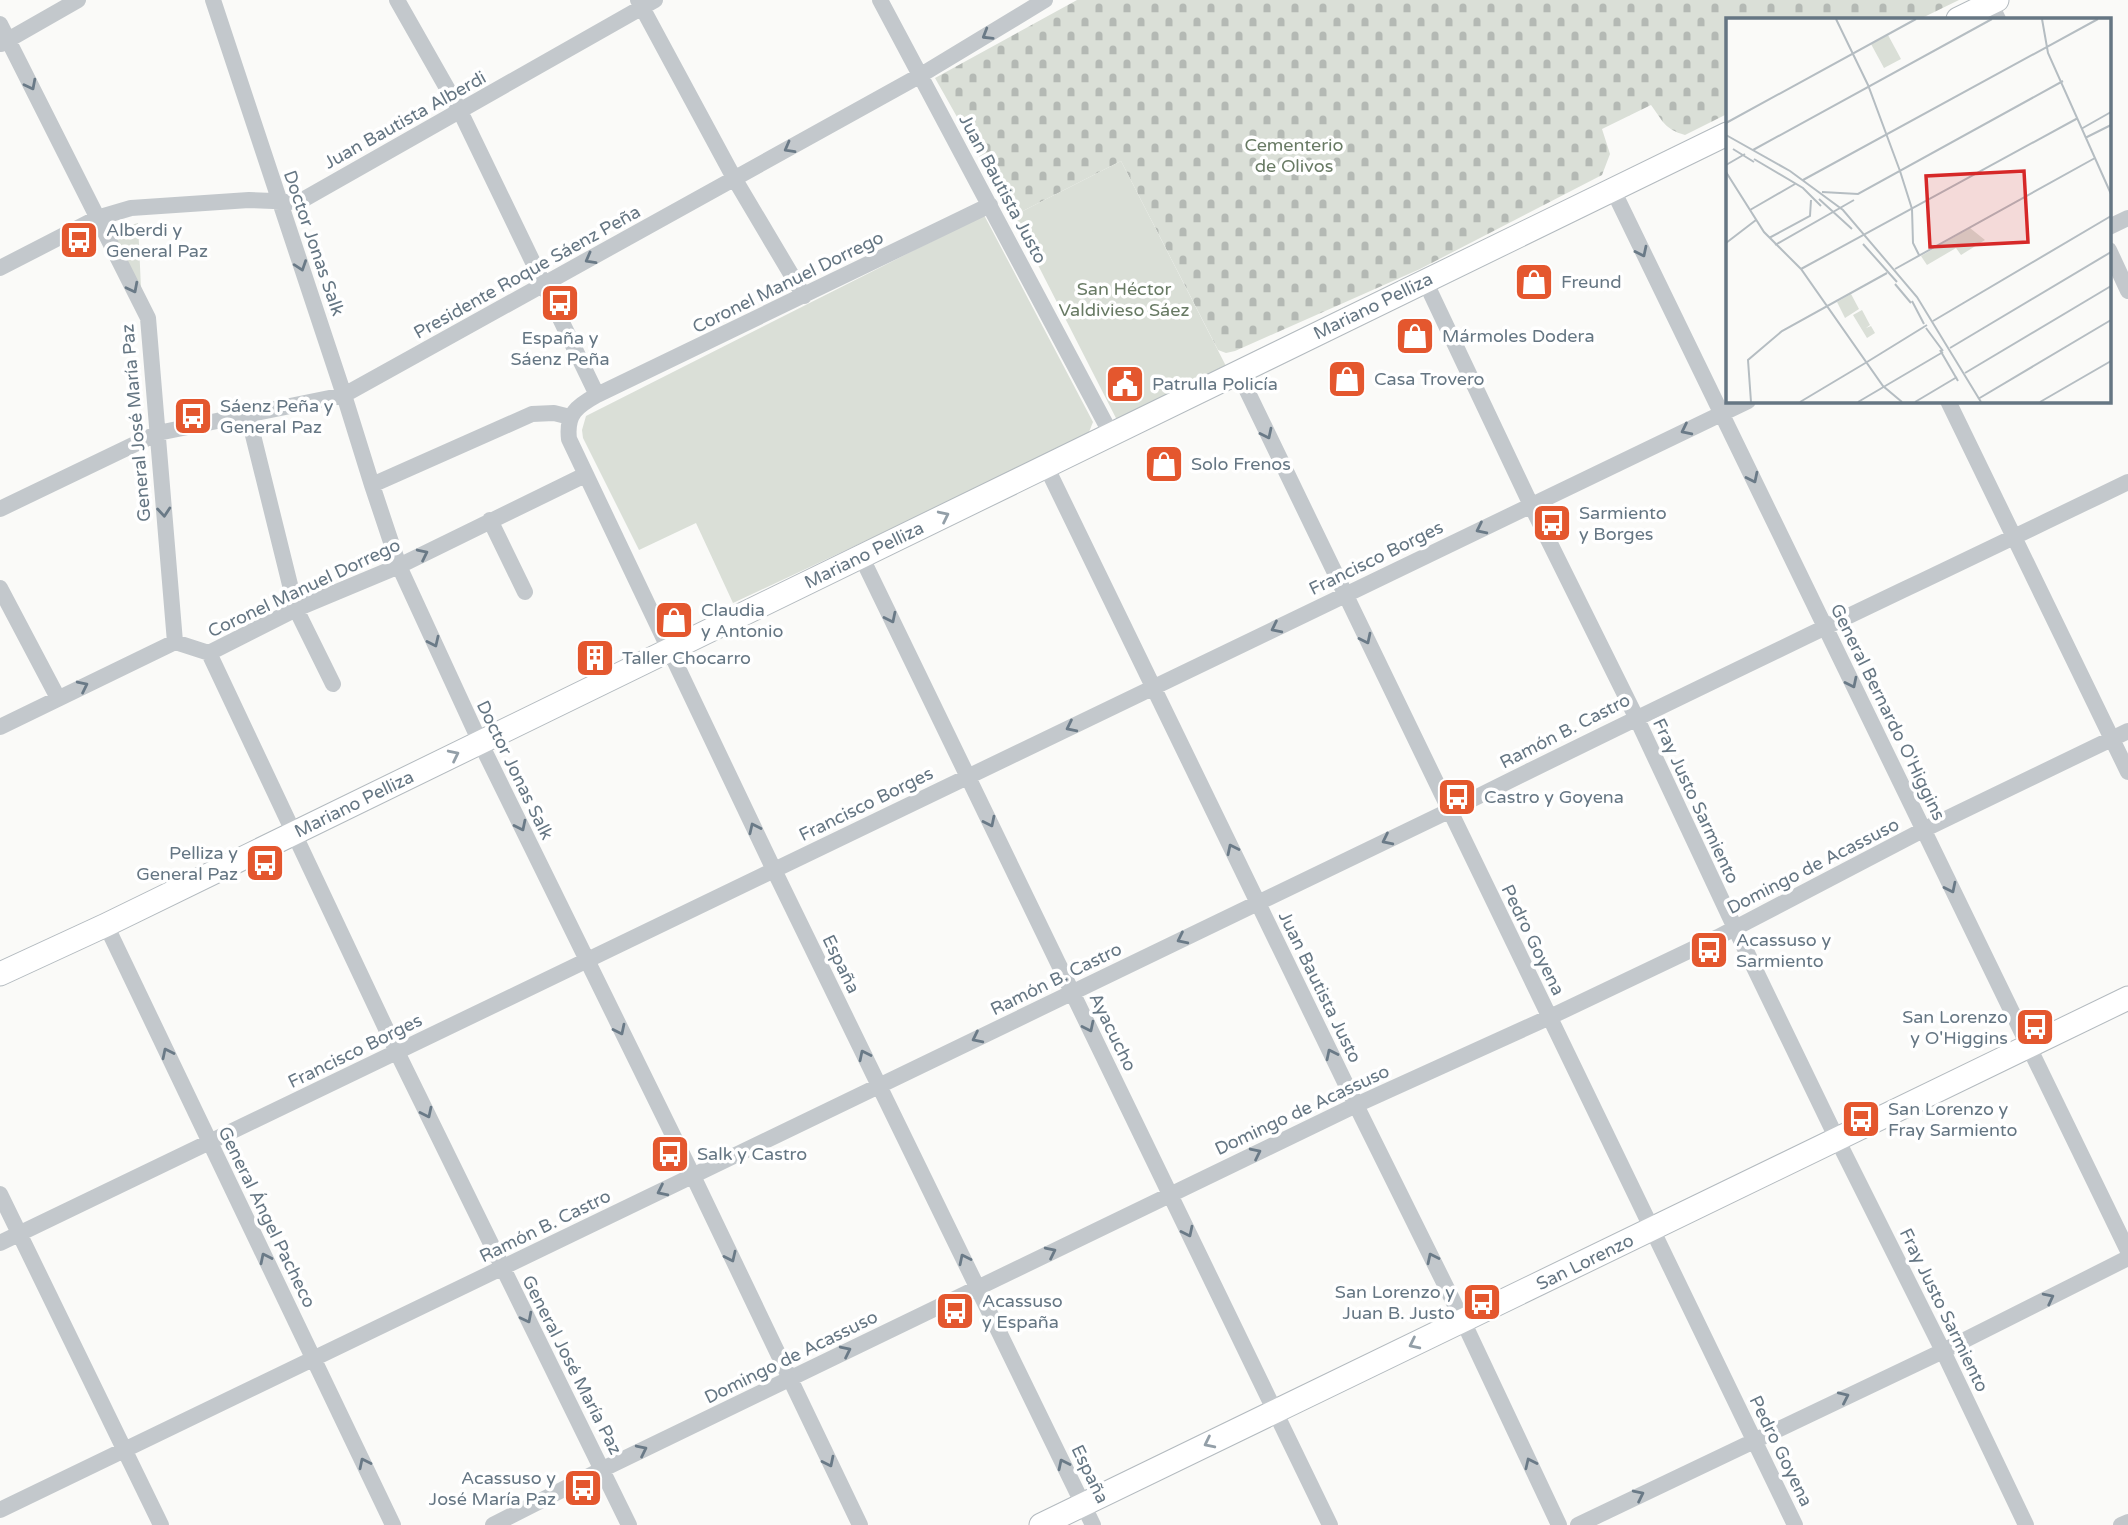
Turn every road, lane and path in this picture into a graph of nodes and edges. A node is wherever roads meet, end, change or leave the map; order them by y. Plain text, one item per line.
1 (78, 0) edge
2 (213, 0) edge
3 (397, 0) edge
4 (880, 0) edge
5 (1045, 0) edge
6 (645, 2) edge
7 (1995, 8) edge
8 (1961, 18) edge
9 (0, 24) edge
10 (4, 42) edge
11 (920, 75) junction
12 (460, 111) junction
13 (1726, 134) edge
14 (734, 178) junction
15 (1613, 190) junction
16 (280, 201) junction
17 (990, 205) junction
18 (97, 218) junction
19 (2128, 218) edge
20 (2110, 227) edge
21 (2110, 252) edge
22 (0, 268) edge
23 (1424, 281) junction
24 (543, 285) junction
25 (2128, 291) edge
26 (804, 296) junction
27 (1238, 372) junction
28 (345, 395) junction
29 (597, 396) junction
30 (1746, 402) edge
31 (1948, 402) edge
32 (1721, 414) junction
33 (248, 415) junction
34 (570, 417) junction
35 (158, 433) junction
36 (1111, 434) junction
37 (1046, 466) junction
38 (585, 475) junction
39 (2128, 482) edge
40 (372, 485) junction
41 (1531, 505) junction
42 (0, 509) edge
43 (490, 520) junction
44 (2014, 537) junction
45 (861, 556) junction
46 (399, 566) junction
47 (0, 588) edge
48 (525, 592) dead end
49 (1345, 595) junction
50 (296, 609) junction
51 (1825, 628) junction
52 (175, 642) junction
53 (669, 650) junction
54 (209, 653) junction
55 (333, 684) dead end
56 (1153, 687) junction
57 (58, 698) junction
58 (1636, 717) junction
59 (0, 727) edge
60 (2128, 731) edge
61 (2112, 739) junction
62 (480, 742) junction
63 (2128, 772) edge
64 (968, 776) junction
65 (1448, 811) junction
66 (1923, 830) junction
67 (294, 834) junction
68 (774, 870) junction
69 (1258, 902) junction
70 (106, 925) junction
71 (1735, 928) junction
72 (586, 960) junction
73 (0, 974) edge
74 (1072, 992) junction
75 (2128, 998) edge
76 (1550, 1017) junction
77 (2028, 1046) junction
78 (397, 1052) junction
79 (879, 1085) junction
80 (1356, 1105) junction
81 (1837, 1139) junction
82 (210, 1142) junction
83 (693, 1176) junction
84 (0, 1195) edge
85 (1170, 1195) junction
86 (1652, 1229) junction
87 (19, 1233) junction
88 (0, 1242) edge
89 (2128, 1251) edge
90 (2128, 1258) edge
91 (502, 1268) junction
92 (978, 1289) junction
93 (1463, 1321) junction
94 (1943, 1351) junction
95 (314, 1359) junction
96 (789, 1379) junction
97 (1275, 1412) junction
98 (1754, 1440) junction
99 (125, 1450) junction
100 (603, 1469) junction
101 (0, 1510) edge
102 (1088, 1515) edge
103 (2128, 1522) edge
104 (161, 1525) edge
105 (393, 1525) edge
106 (493, 1525) edge
107 (629, 1525) edge
108 (860, 1525) edge
109 (1041, 1525) edge
110 (1330, 1525) edge
111 (1559, 1525) edge
112 (1578, 1525) edge
113 (1795, 1525) edge
114 (2026, 1525) edge
115 (2121, 1525) edge

1 - 10 street
2 - 16 street, Doctor Jonas Salk
3 - 12 street
4 - 11 street, Juan Bautista Justo
5 -> 11 street, Presidente Roque Sáenz Peña
6 - 12 street, Juan Bautista Alberdi
6 - 14 street
7 - 8 street
9 - 10 street, General José María Paz
10 -> 18 street, General José María Paz
11 -> 14 street, Presidente Roque Sáenz Peña
11 - 17 street, Juan Bautista Justo
12 - 16 street, Juan Bautista Alberdi
12 - 24 street
13 - 15 street, Mariano Pelliza
14 -> 24 street, Presidente Roque Sáenz Peña
14 - 26 street
15 - 23 street, Mariano Pelliza
15 -> 32 street, General Bernardo O'Higgins
16 - 18 street, Juan Bautista Alberdi
16 -> 28 street, Doctor Jonas Salk
17 - 26 street, Coronel Manuel Dorrego
17 - 36 street, Juan Bautista Justo
18 - 22 street, Juan Bautista Alberdi
18 -> 35 street, General José María Paz
19 - 20 street
21 - 25 street
23 - 27 street, Mariano Pelliza
23 - 41 street, Fray Justo Sarmiento
24 - 28 street, Presidente Roque Sáenz Peña
24 - 29 street
26 - 29 street, Coronel Manuel Dorrego
27 - 36 street, Mariano Pelliza
27 -> 49 street, Pedro Goyena
28 - 33 street, Presidente Roque Sáenz Peña
28 - 40 street, Doctor Jonas Salk
29 - 34 street, Coronel Manuel Dorrego
30 - 32 street, Francisco Borges
31 - 44 street
32 -> 41 street, Francisco Borges
32 -> 51 street, General Bernardo O'Higgins
33 - 35 street, Presidente Roque Sáenz Peña
33 - 50 street
34 - 38 street, España
34 - 40 street
35 - 42 street, Presidente Roque Sáenz Peña
35 -> 52 street, General José María Paz
36 - 37 street, Mariano Pelliza
45 -> 37 street, Mariano Pelliza
37 - 56 street, Juan Bautista Justo
38 - 43 street, Coronel Manuel Dorrego
38 - 53 street, España
39 - 44 street, Ramón B. Castro
40 - 46 street, Doctor Jonas Salk
41 -> 49 street, Francisco Borges
41 - 58 street, Fray Justo Sarmiento
46 -> 43 street, Coronel Manuel Dorrego
43 - 48 street
44 - 51 street, Ramón B. Castro
44 - 61 street
45 - 53 street, Mariano Pelliza
45 -> 64 street, Ayacucho
46 - 50 street, Coronel Manuel Dorrego
46 -> 62 street, Doctor Jonas Salk
47 - 57 street
49 -> 56 street, Francisco Borges
49 -> 65 street, Pedro Goyena
50 - 54 street, Coronel Manuel Dorrego
50 - 55 street
51 - 58 street, Ramón B. Castro
51 -> 66 street, General Bernardo O'Higgins
52 - 54 street, Coronel Manuel Dorrego
57 -> 52 street
53 - 62 street, Mariano Pelliza
68 -> 53 street, España
54 - 67 street, General José María Paz
56 -> 64 street, Francisco Borges
69 -> 56 street, Juan Bautista Justo
57 - 59 street
58 - 65 street, Ramón B. Castro
58 - 71 street, Fray Justo Sarmiento
60 - 61 street, Domingo de Acassuso
61 - 63 street
61 - 66 street, Domingo de Acassuso
67 -> 62 street, Mariano Pelliza
62 -> 72 street, Doctor Jonas Salk
64 - 68 street, Francisco Borges
64 -> 74 street, Ayacucho
65 -> 69 street, Ramón B. Castro
65 - 76 street, Pedro Goyena
66 - 71 street, Domingo de Acassuso
66 -> 77 street, General Bernardo O'Higgins
67 - 70 street, Mariano Pelliza
67 - 78 street, General José María Paz
68 - 72 street, Francisco Borges
79 -> 68 street, España
69 -> 74 street, Ramón B. Castro
80 -> 69 street, Juan Bautista Justo
70 - 73 street, Mariano Pelliza
82 -> 70 street, General Ángel Pacheco
71 - 76 street, Domingo de Acassuso
71 - 81 street, Fray Justo Sarmiento
72 - 78 street, Francisco Borges
72 -> 83 street, Doctor Jonas Salk
74 -> 79 street, Ramón B. Castro
74 -> 85 street, Ayacucho
75 - 77 street, San Lorenzo
76 - 80 street, Domingo de Acassuso
76 - 86 street, Pedro Goyena
77 - 81 street, San Lorenzo
77 - 89 street, General Bernardo O'Higgins
78 - 82 street, Francisco Borges
78 -> 91 street, General José María Paz
79 - 83 street, Ramón B. Castro
92 -> 79 street, España
85 -> 80 street, Domingo de Acassuso
93 -> 80 street, Juan Bautista Justo
81 - 86 street, San Lorenzo
81 - 94 street, Fray Justo Sarmiento
82 - 87 street, Francisco Borges
95 -> 82 street, General Ángel Pacheco
83 -> 91 street, Ramón B. Castro
83 -> 96 street, Doctor Jonas Salk
84 - 87 street
92 -> 85 street, Domingo de Acassuso
85 -> 97 street, Ayacucho
86 - 93 street, San Lorenzo
86 - 98 street, Pedro Goyena
87 - 88 street, Francisco Borges
87 - 99 street
94 -> 90 street
91 - 95 street, Ramón B. Castro
91 -> 100 street, General José María Paz
96 -> 92 street, Domingo de Acassuso
102 -> 92 street, España
93 -> 97 street, San Lorenzo
111 -> 93 street, Juan Bautista Justo
98 -> 94 street
94 - 114 street, Fray Justo Sarmiento
95 - 99 street, Ramón B. Castro
105 -> 95 street, General Ángel Pacheco
100 -> 96 street, Domingo de Acassuso
96 -> 108 street, Doctor Jonas Salk
97 -> 102 street, San Lorenzo
97 - 110 street, Ayacucho
112 -> 98 street
98 - 113 street, Pedro Goyena
99 - 101 street, Ramón B. Castro
99 - 104 street
100 - 106 street, Domingo de Acassuso
100 - 107 street, General José María Paz
102 - 109 street, San Lorenzo
103 - 115 street

